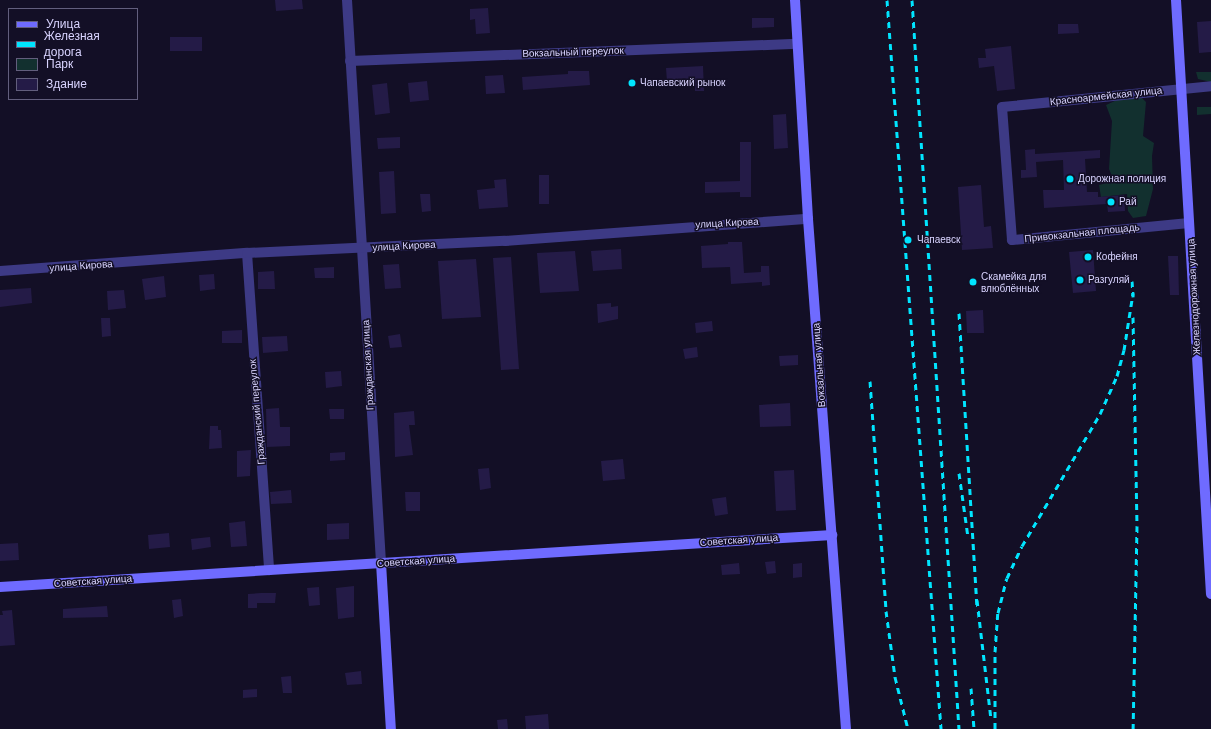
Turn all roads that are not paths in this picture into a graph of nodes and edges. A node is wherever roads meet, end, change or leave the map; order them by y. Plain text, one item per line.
1 (346, 0) edge
2 (795, 0) edge
3 (1176, 0) edge
4 (797, 44) junction
5 (350, 61) junction
6 (1211, 86) edge
7 (1181, 88) junction
8 (1002, 107) joint
9 (808, 219) junction
10 (1189, 223) junction
11 (361, 248) junction
12 (247, 253) junction
13 (0, 271) edge
14 (832, 535) junction
15 (1210, 541) edge
16 (381, 563) junction
17 (269, 570) junction
18 (0, 587) edge
19 (1211, 594) edge
20 (391, 729) edge
21 (846, 729) edge

1 - 5 street, Гражданская улица
2 - 4 street, Вокзальная улица
3 - 7 street, Железнодорожная улица
4 - 5 street, Вокзальный переулок
4 - 9 street, Вокзальная улица
5 - 11 street, Гражданская улица
6 - 7 street, Красноармейская улица
7 - 8 street, Красноармейская улица
7 - 10 street, Железнодорожная улица
8 - 10 street, Привокзальная площадь
9 - 11 street, улица Кирова
9 - 14 street, Вокзальная улица
10 - 15 street, Железнодорожная улица
11 - 12 street, улица Кирова
11 - 16 street, Гражданская улица
12 - 13 street, улица Кирова
12 - 17 street, Гражданский переулок
14 - 16 street, Советская улица
14 - 21 street, Вокзальная улица
15 - 19 street, Железнодорожная улица
16 - 17 street, Советская улица
16 - 20 street, Гражданская улица
17 - 18 street, Советская улица

